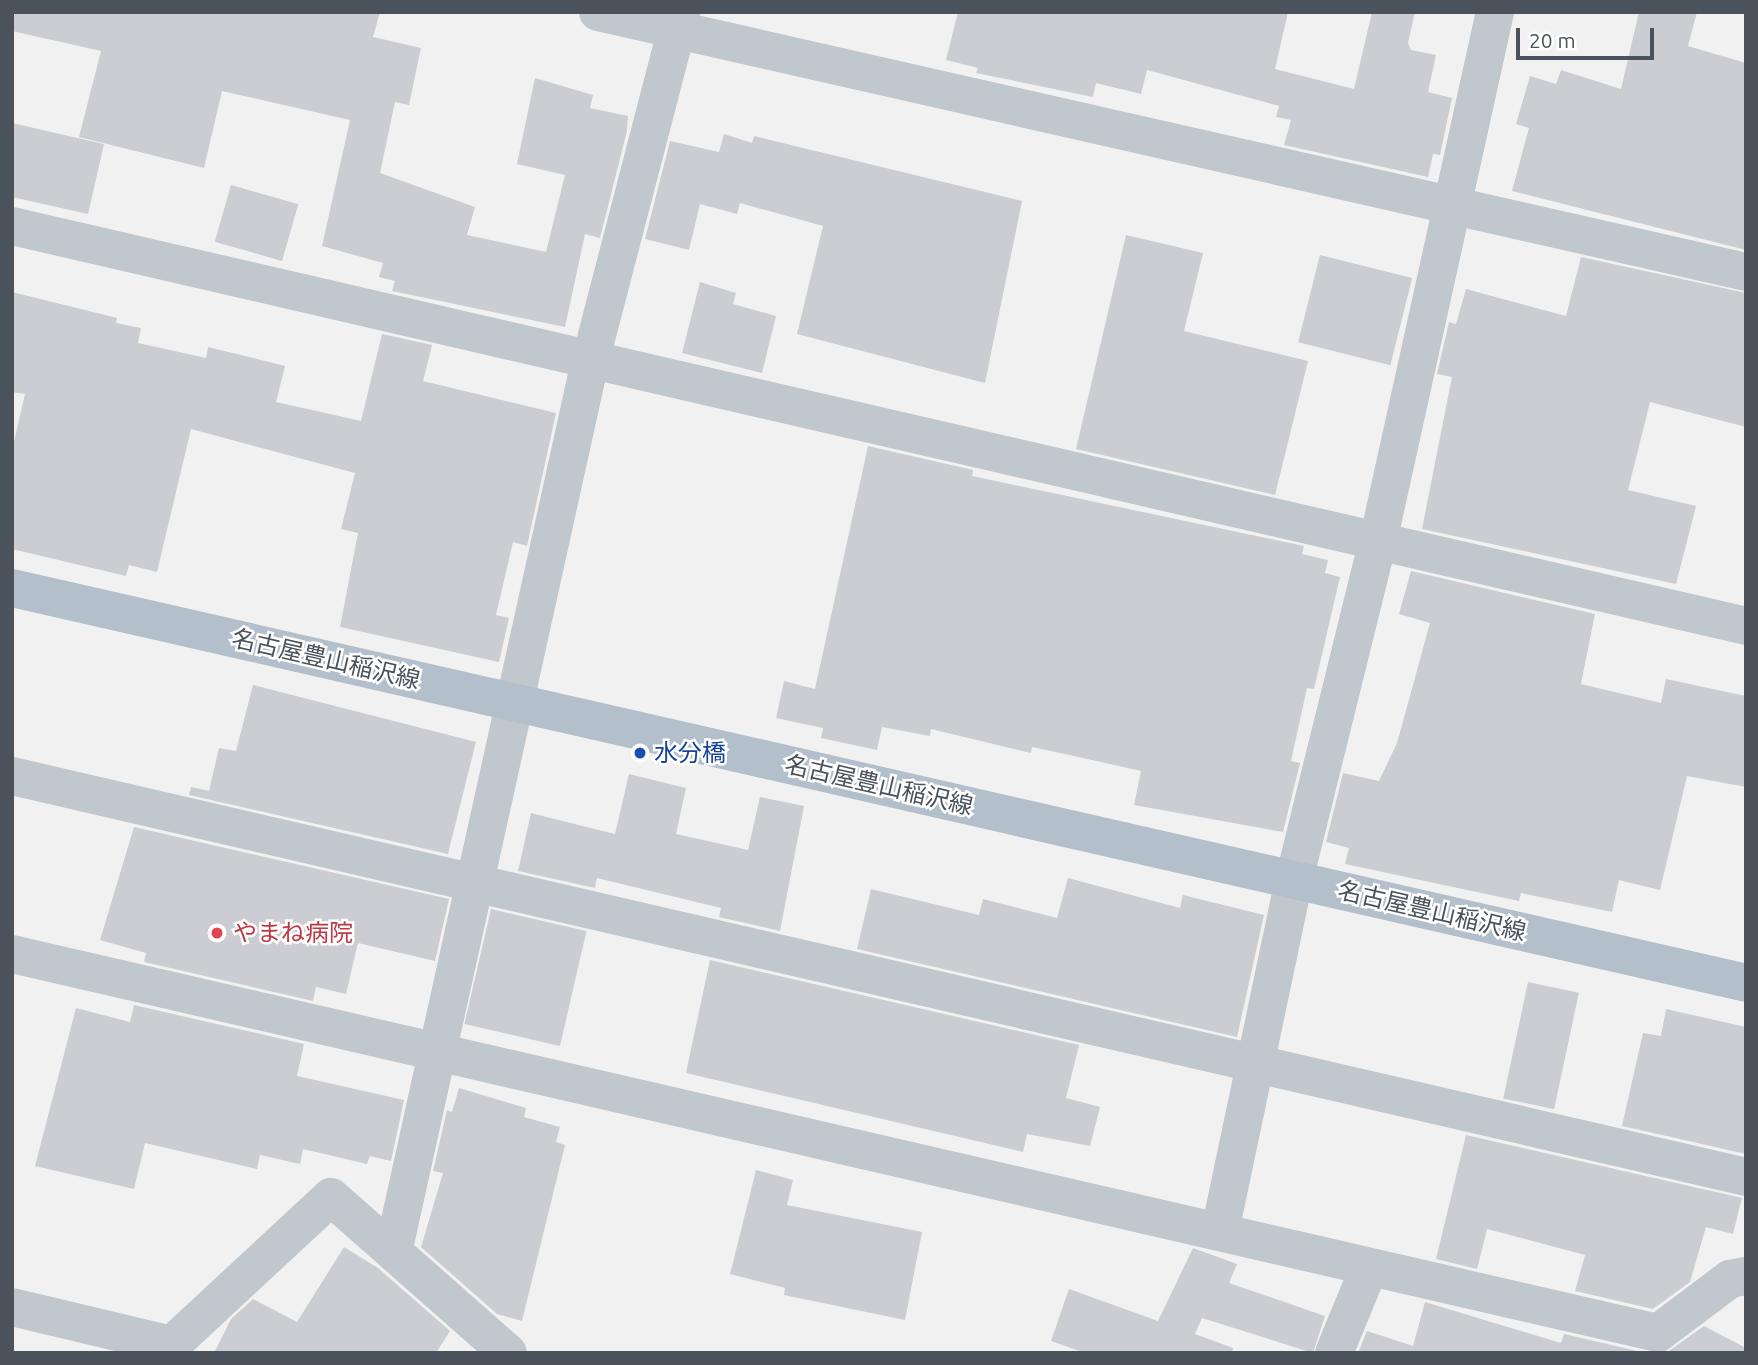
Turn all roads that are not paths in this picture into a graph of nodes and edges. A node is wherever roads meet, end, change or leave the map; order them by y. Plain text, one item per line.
1 (598, 12) edge
2 (1495, 12) edge
3 (679, 21) edge
4 (1450, 207) junction
5 (12, 226) edge
6 (1746, 272) edge
7 (590, 362) junction
8 (1379, 537) junction
9 (12, 588) edge
10 (1746, 626) edge
11 (516, 701) junction
12 (12, 776) edge
13 (1294, 880) junction
14 (478, 887) junction
15 (12, 954) edge
16 (1746, 983) edge
17 (441, 1052) junction
18 (1255, 1064) junction
19 (1746, 1177) edge
20 (1220, 1231) junction
21 (394, 1248) junction
22 (1369, 1268) junction
23 (1746, 1276) edge
24 (12, 1307) edge
25 (167, 1349) edge
26 (509, 1353) edge
27 (1334, 1353) edge

1 - 3 street
2 - 4 street
3 - 4 street
3 - 7 street
4 - 6 street
4 - 8 street
5 - 7 street
7 - 8 street
7 - 11 street
8 - 10 street
8 - 13 street
9 - 11 main road, 名古屋豊山稲沢線
11 - 13 main road, 名古屋豊山稲沢線
11 - 14 street
12 - 14 street
13 - 16 main road, 名古屋豊山稲沢線
13 - 18 street
14 - 17 street
14 - 18 street
15 - 17 street
17 - 20 street
17 - 21 street
18 - 19 street
18 - 20 street
20 - 22 street
21 - 25 street
21 - 26 street
22 - 23 street
22 - 27 street
24 - 25 street

